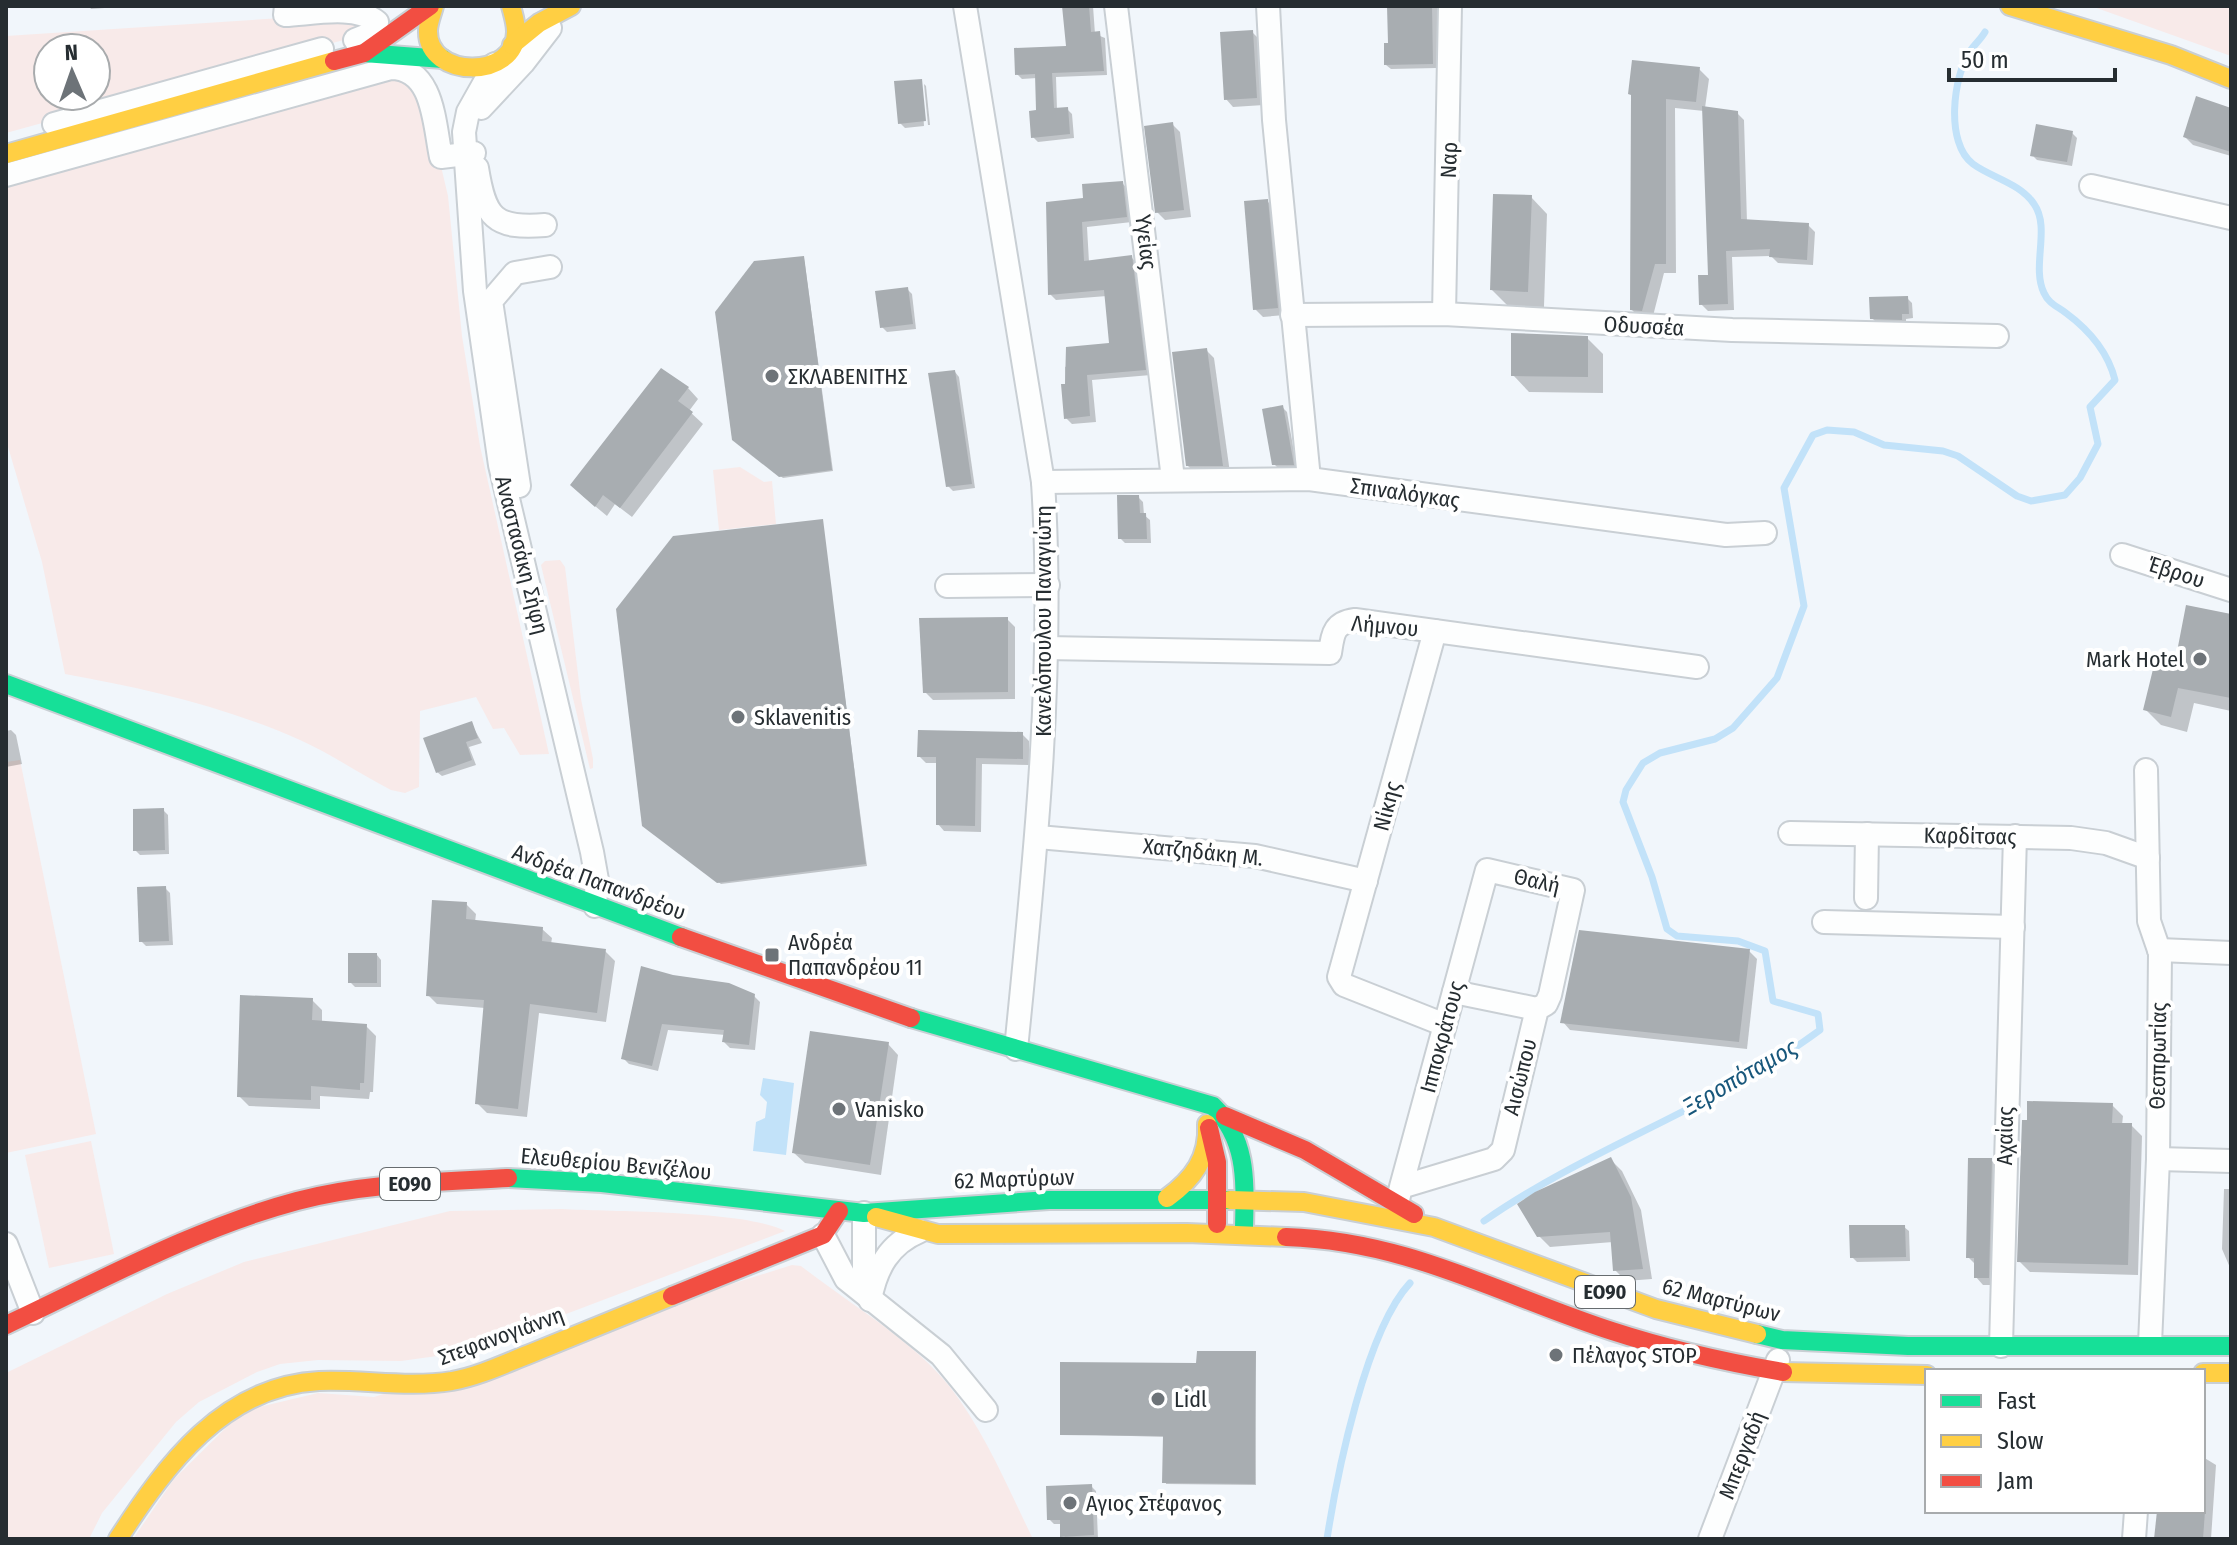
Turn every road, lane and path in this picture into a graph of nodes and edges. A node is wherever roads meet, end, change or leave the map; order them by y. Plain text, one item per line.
1 (286, 6) edge
2 (432, 6) edge
3 (511, 6) edge
4 (965, 6) edge
5 (1116, 6) edge
6 (1268, 6) edge
7 (1450, 6) edge
8 (2010, 6) edge
9 (557, 9) edge
10 (512, 45) junction
11 (436, 54) junction
12 (351, 58) junction
13 (495, 64) junction
14 (2231, 79) edge
15 (6, 137) edge
16 (6, 154) edge
17 (463, 154) junction
18 (6, 175) edge
19 (2091, 186) dead end
20 (2231, 218) edge
21 (545, 225) dead end
22 (550, 267) dead end
23 (1444, 314) junction
24 (1292, 315) junction
25 (1997, 336) dead end
26 (1173, 479) junction
27 (1309, 479) junction
28 (1043, 482) junction
29 (519, 486) dead end
30 (1765, 533) dead end
31 (2122, 555) dead end
32 (1048, 585) junction
33 (947, 586) dead end
34 (2231, 590) edge
35 (1435, 631) junction
36 (1046, 648) junction
37 (1697, 667) dead end
38 (6, 684) edge
39 (2146, 770) dead end
40 (1790, 833) dead end
41 (1867, 834) junction
42 (2015, 836) junction
43 (1038, 837) junction
44 (2148, 858) junction
45 (1487, 870) joint
46 (1366, 881) junction
47 (1866, 898) dead end
48 (1570, 904) joint
49 (595, 906) junction
50 (1824, 922) dead end
51 (2013, 927) junction
52 (2159, 950) junction
53 (2231, 953) edge
54 (1454, 992) junction
55 (1537, 1009) junction
56 (1445, 1025) junction
57 (1016, 1049) junction
58 (1186, 1096) junction
59 (1225, 1116) junction
60 (1207, 1124) junction
61 (2158, 1159) junction
62 (2231, 1161) edge
63 (1399, 1195) junction
64 (1167, 1198) junction
65 (1218, 1199) junction
66 (1244, 1200) junction
67 (839, 1211) junction
68 (864, 1213) junction
69 (1434, 1227) junction
70 (920, 1231) junction
71 (1217, 1234) junction
72 (823, 1235) junction
73 (1244, 1235) junction
74 (6, 1244) edge
75 (870, 1300) junction
76 (33, 1313) junction
77 (6, 1325) edge
78 (1782, 1340) junction
79 (2150, 1344) junction
80 (2001, 1346) junction
81 (2231, 1346) edge
82 (1774, 1372) junction
83 (2205, 1373) edge
84 (2231, 1373) edge
85 (1925, 1375) edge
86 (986, 1410) dead end
87 (2136, 1513) edge
88 (118, 1539) edge
89 (1710, 1539) edge
90 (2134, 1539) edge

1 - 12 street
2 - 11 main road
2 - 12 main road
3 - 10 main road
4 - 28 street, Κανελόπουλου Παναγιώτη
5 - 26 street, Υγείας
6 - 24 street
7 - 23 street, Ναρ
8 - 14 main road
9 - 10 main road
9 - 17 street
10 - 13 main road
11 - 12 main road
11 - 13 main road
11 - 17 street
12 - 15 street
12 - 16 main road
12 - 17 street
12 - 18 street
13 - 17 street
17 - 21 street
17 - 49 street, Αναστασάκη Σήφη
19 - 20 street
22 - 29 street
23 - 24 street, Οδυσσέα
23 - 25 street, Οδυσσέα
24 - 27 street
26 - 27 street, Σπιναλόγκας
26 - 28 street, Σπιναλόγκας
27 - 30 street, Σπιναλόγκας
28 - 32 street, Κανελόπουλου Παναγιώτη
31 - 34 street, Έβρου
32 - 33 street
32 - 36 street, Κανελόπουλου Παναγιώτη
35 - 36 street, Λήμνου
35 - 37 street, Λήμνου
35 - 46 street, Νίκης
36 - 43 street, Κανελόπουλου Παναγιώτη
38 - 49 main road, Ανδρέα Παπανδρέου
39 - 44 street, Θεσπρωτίας
40 - 41 street, Καρδίτσας
41 - 42 street, Καρδίτσας
41 - 47 street
42 - 44 street, Καρδίτσας
42 - 51 street, Αχαίας
43 - 46 street, Χατζηδάκη Μ.
43 - 57 street, Κανελόπουλου Παναγιώτη
44 - 52 street, Θεσπρωτίας
45 - 48 street, Θαλή
45 - 54 street, Ιπποκράτους
46 - 56 street, Νίκης
48 - 55 street, Αισώπου
49 - 57 main road, Ανδρέα Παπανδρέου
50 - 51 street
51 - 80 street, Αχαίας
52 - 53 street
52 - 61 street, Θεσπρωτίας
54 - 55 street
54 - 56 street, Ιπποκράτους
55 - 63 street, Αισώπου
56 - 63 street, Ιπποκράτους
57 - 58 main road, Ανδρέα Παπανδρέου
58 - 59 main road, Ανδρέα Παπανδρέου
58 - 60 main road
59 - 63 main road, Ανδρέα Παπανδρέου
59 - 66 main road
60 - 64 main road
60 - 65 main road
61 - 62 street
61 - 79 street, Θεσπρωτίας
63 - 69 main road, Ανδρέα Παπανδρέου
64 - 65 main road, 62 Μαρτύρων / ΕΟ90
64 - 68 main road, 62 Μαρτύρων / ΕΟ90
65 - 66 main road, 62 Μαρτύρων / ΕΟ90
65 - 71 main road
66 - 69 main road, 62 Μαρτύρων / ΕΟ90
66 - 73 main road
67 - 68 main road, Ελευθερίου Βενιζέλου / ΕΟ90
67 - 72 main road
67 - 76 main road, Ελευθερίου Βενιζέλου / ΕΟ90
68 - 70 main road, ΕΟ90
68 - 75 street
69 - 78 main road, 62 Μαρτύρων / ΕΟ90
70 - 71 main road, ΕΟ90
70 - 75 street
71 - 73 main road, ΕΟ90
72 - 75 street
72 - 88 main road, Στεφανογιάννη
73 - 82 main road, ΕΟ90
74 - 76 street
75 - 86 street
76 - 77 main road, Ελευθερίου Βενιζέλου / ΕΟ90
78 - 80 main road, 62 Μαρτύρων / ΕΟ90
78 - 82 street, Μπεργαδή
79 - 80 main road, 62 Μαρτύρων / ΕΟ90
79 - 81 main road, 62 Μαρτύρων / ΕΟ90
82 - 85 main road, ΕΟ90
82 - 89 street, Μπεργαδή
83 - 84 main road
87 - 90 street

